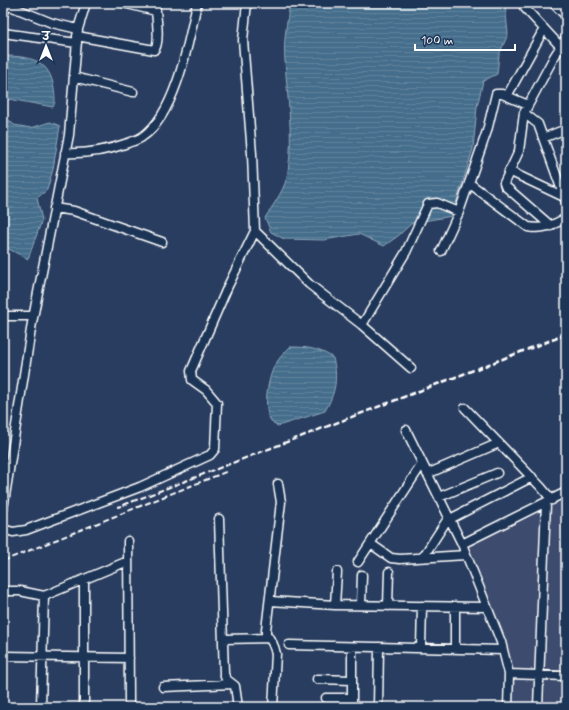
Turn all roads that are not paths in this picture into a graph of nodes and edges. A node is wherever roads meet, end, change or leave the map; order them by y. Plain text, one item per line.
1 (86, 3) edge
2 (123, 3) edge
3 (197, 3) edge
4 (247, 3) edge
5 (553, 3) edge
6 (155, 7) edge
7 (524, 7) dead end
8 (3, 14) edge
9 (566, 16) edge
10 (544, 29) junction
11 (3, 33) edge
12 (77, 36) junction
13 (566, 38) edge
14 (560, 46) junction
15 (74, 77) junction
16 (133, 92) dead end
17 (506, 96) junction
18 (528, 105) junction
19 (524, 113) junction
20 (566, 128) edge
21 (543, 138) junction
22 (65, 153) junction
23 (509, 171) junction
24 (469, 183) junction
25 (565, 199) edge
26 (54, 208) junction
27 (459, 212) junction
28 (566, 218) edge
29 (551, 226) junction
30 (255, 231) junction
31 (162, 242) dead end
32 (441, 251) dead end
33 (3, 316) edge
34 (33, 316) junction
35 (362, 325) junction
36 (411, 368) dead end
37 (465, 408) dead end
38 (406, 430) dead end
39 (499, 444) junction
40 (422, 464) junction
41 (497, 472) dead end
42 (427, 474) junction
43 (532, 477) junction
44 (278, 484) dead end
45 (565, 494) edge
46 (439, 497) junction
47 (549, 501) junction
48 (3, 509) edge
49 (449, 518) junction
50 (219, 519) dead end
51 (3, 530) edge
52 (128, 541) dead end
53 (371, 544) junction
54 (462, 544) junction
55 (466, 555) junction
56 (423, 557) junction
57 (128, 561) junction
58 (358, 562) dead end
59 (336, 572) dead end
60 (389, 572) dead end
61 (362, 575) dead end
62 (84, 580) junction
63 (3, 590) edge
64 (44, 596) junction
65 (270, 601) junction
66 (335, 605) junction
67 (362, 605) junction
68 (388, 606) junction
69 (422, 606) junction
70 (455, 606) junction
71 (487, 607) junction
72 (268, 638) junction
73 (223, 639) junction
74 (289, 645) dead end
75 (352, 647) junction
76 (379, 648) junction
77 (421, 648) junction
78 (455, 649) junction
79 (503, 650) junction
80 (5, 656) dead end
81 (42, 656) junction
82 (84, 657) junction
83 (129, 658) junction
84 (509, 674) junction
85 (539, 675) junction
86 (566, 676) edge
87 (317, 679) dead end
88 (352, 680) junction
89 (232, 684) junction
90 (163, 687) dead end
91 (326, 698) dead end
92 (352, 698) junction
93 (84, 702) dead end
94 (129, 702) dead end
95 (41, 707) edge
96 (238, 707) edge
97 (274, 707) edge
98 (352, 707) edge
99 (378, 707) edge
100 (508, 707) edge
101 (538, 707) edge

1 - 12 street
2 - 6 street
3 - 22 street
4 - 30 street
5 - 9 street
6 - 12 street
7 - 10 street
8 - 12 street
10 - 14 street
10 - 17 street
11 - 12 street
12 - 15 street
13 - 14 street
14 - 18 street
15 - 16 street
15 - 22 street
17 - 18 street
17 - 24 street
18 - 19 street
19 - 21 street
19 - 23 street
20 - 21 street
21 - 25 street
22 - 26 street
23 - 25 street
23 - 29 street
24 - 27 street
24 - 29 street
26 - 31 street
26 - 34 street
27 - 32 street
27 - 35 street
28 - 29 street
30 - 35 street
30 - 51 street
33 - 34 street
34 - 48 street
35 - 36 street
37 - 39 street
38 - 40 street
39 - 42 street
39 - 43 street
40 - 42 street
40 - 53 street
41 - 46 street
42 - 46 street
43 - 47 street
43 - 49 street
44 - 65 street
45 - 47 street
46 - 49 street
47 - 54 street
47 - 85 street
49 - 54 street
49 - 56 street
50 - 73 street
52 - 57 street
53 - 56 street
53 - 58 street
54 - 55 street
55 - 56 street
55 - 71 street
57 - 62 street
57 - 83 street
59 - 66 street
60 - 68 street
61 - 67 street
62 - 64 street
62 - 82 street
63 - 64 street
64 - 81 street
65 - 66 street
65 - 72 street
66 - 67 street
67 - 68 street
68 - 69 street
69 - 70 street
69 - 77 street
70 - 71 street
70 - 78 street
71 - 79 street
72 - 73 street
72 - 97 street
73 - 89 street
74 - 75 street
75 - 76 street
75 - 88 street
76 - 77 street
76 - 99 street
77 - 78 street
78 - 79 street
79 - 84 street
80 - 81 street
81 - 82 street
81 - 95 street
82 - 83 street
82 - 93 street
83 - 94 street
84 - 85 street
84 - 100 street
85 - 86 street
85 - 101 street
87 - 88 street
88 - 92 street
89 - 90 street
89 - 96 street
91 - 92 street
92 - 98 street

